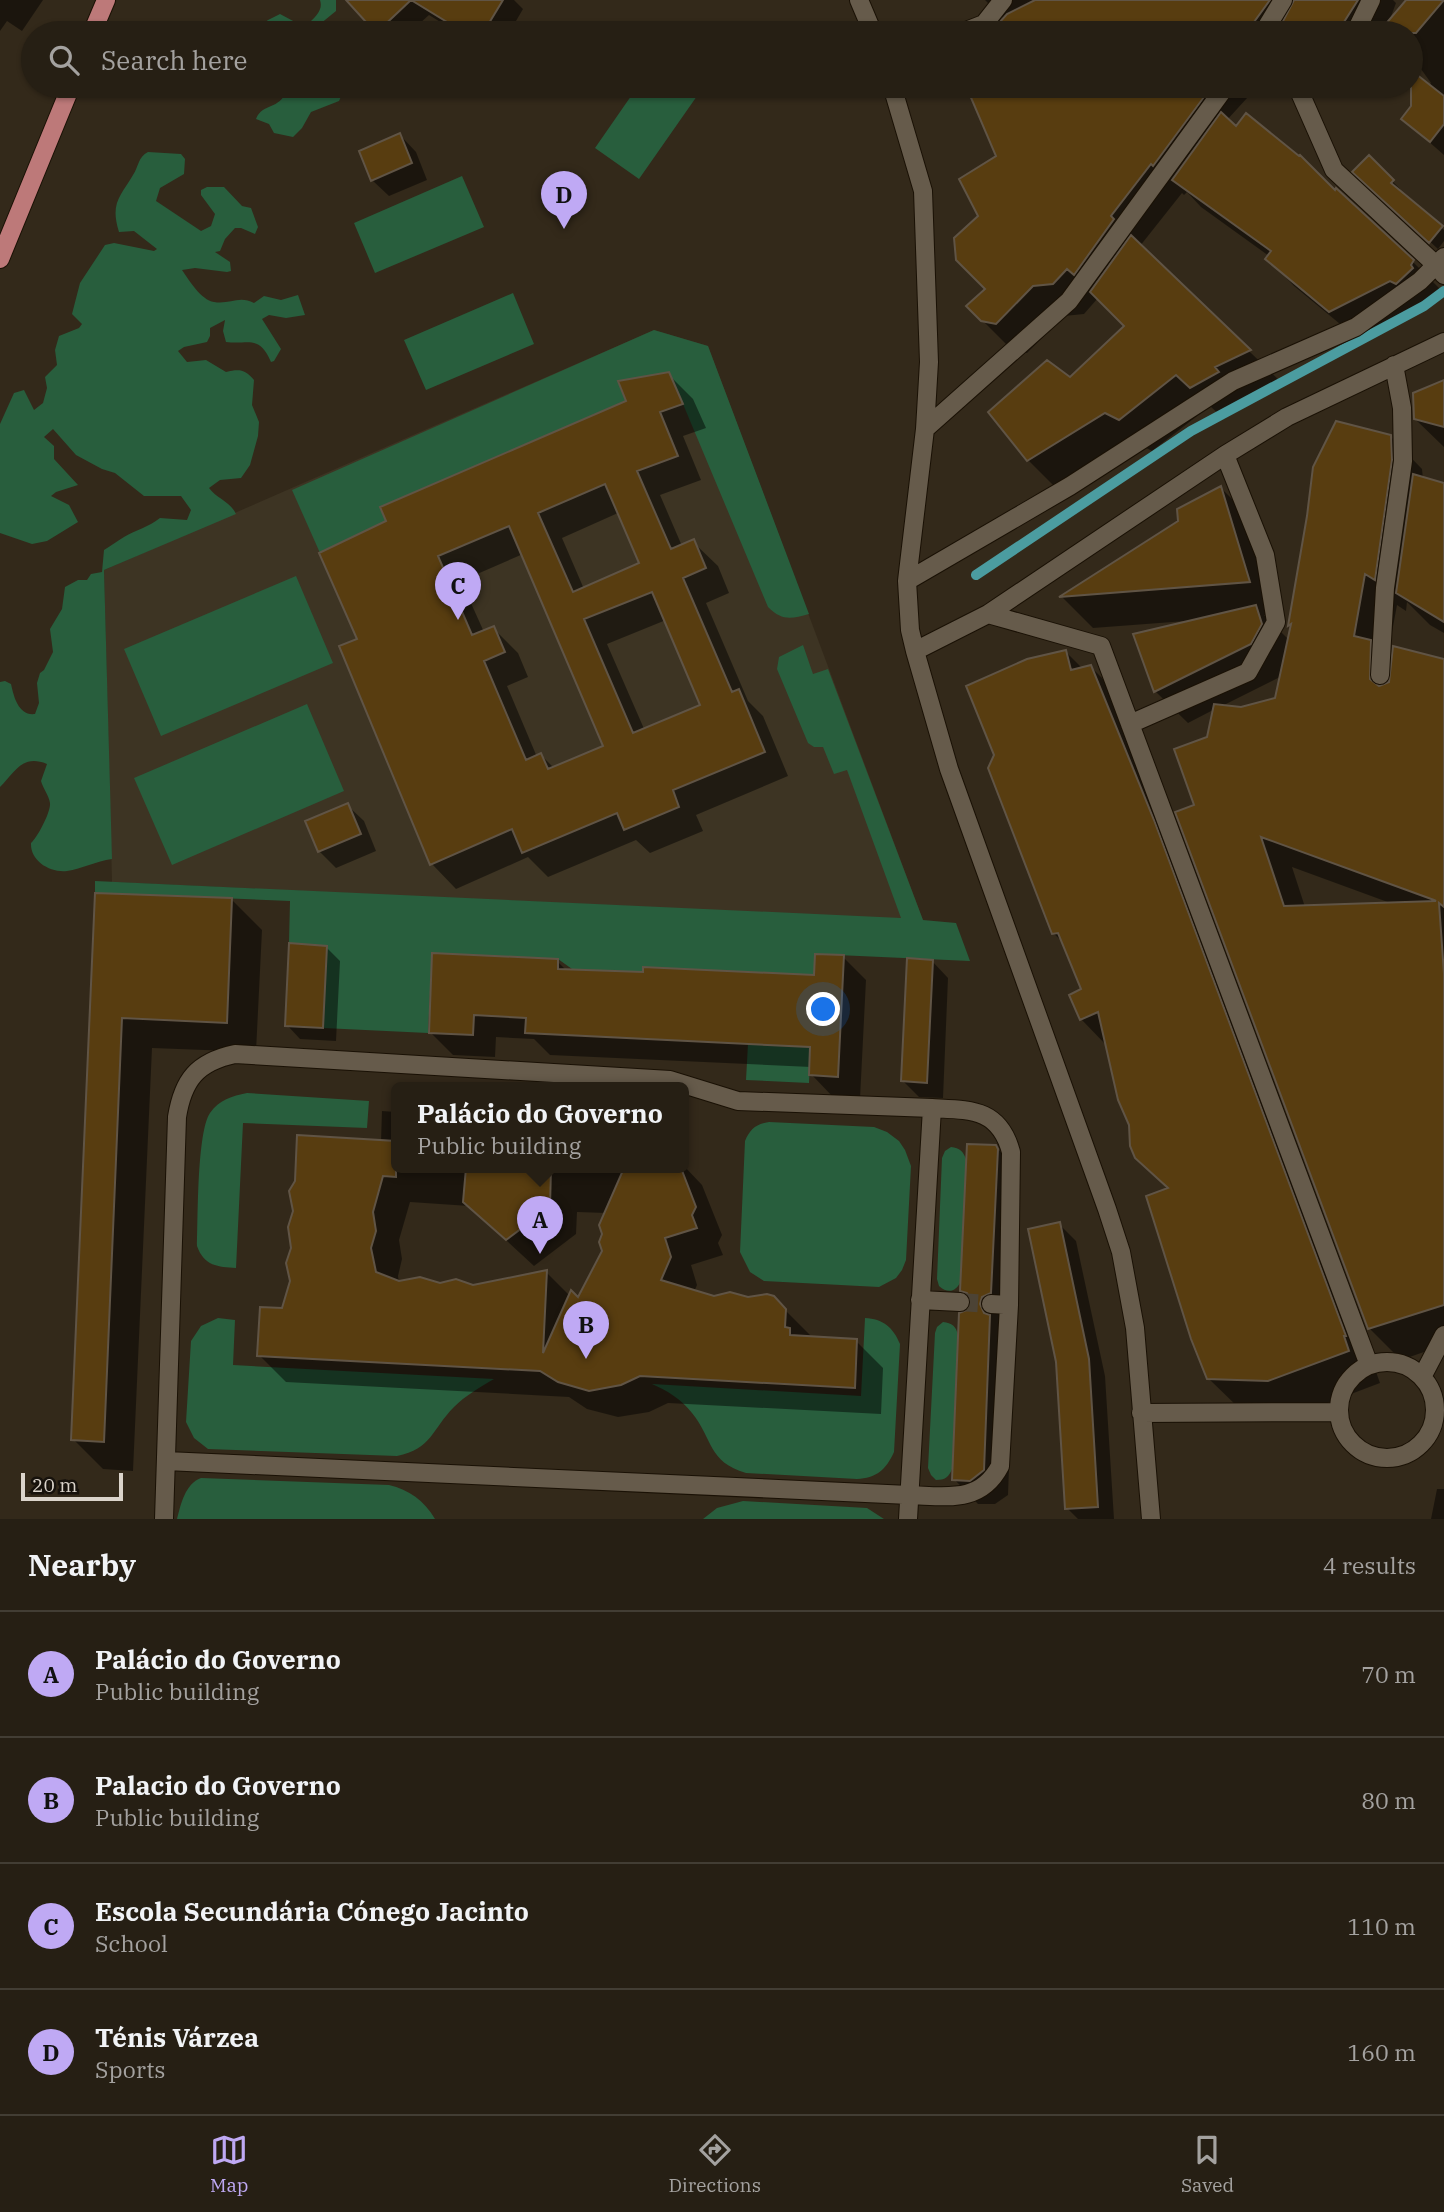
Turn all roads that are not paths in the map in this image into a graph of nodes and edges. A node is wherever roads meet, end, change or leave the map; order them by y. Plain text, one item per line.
1 (106, 0) edge
2 (859, 0) edge
3 (1003, 0) edge
4 (1283, 0) edge
5 (1371, 0) edge
6 (97, 21) edge
7 (868, 21) edge
8 (986, 21) edge
9 (1272, 21) edge
10 (1361, 21) edge
11 (66, 98) edge
12 (896, 98) edge
13 (1217, 98) edge
14 (1302, 98) edge
15 (16, 219) junction
16 (0, 230) edge
17 (0, 259) edge
18 (1441, 266) edge
19 (1444, 342) edge
20 (1394, 365) junction
21 (925, 429) junction
22 (1225, 455) junction
23 (907, 581) junction
24 (988, 614) junction
25 (915, 651) junction
26 (1380, 675) dead end
27 (1130, 724) junction
28 (676, 1082) edge
29 (689, 1086) edge
30 (932, 1108) junction
31 (920, 1300) junction
32 (960, 1302) tunnel mouth
33 (1444, 1335) edge
34 (1369, 1365) junction
35 (1422, 1377) junction
36 (1339, 1412) junction
37 (1141, 1413) junction
38 (1438, 1426) edge
39 (166, 1461) junction
40 (909, 1495) junction
41 (164, 1519) edge
42 (908, 1519) edge
43 (1151, 1519) edge

1 - 6 main road
2 - 7 street
3 - 8 street
4 - 9 street
5 - 10 street
11 - 15 main road
12 - 21 street
13 - 21 street
14 - 18 street
15 - 16 street
15 - 17 main road
18 - 23 street
19 - 20 street
20 - 22 street
20 - 26 street
21 - 23 street
22 - 24 street
22 - 27 street
23 - 25 street
24 - 25 street
24 - 27 street
25 - 37 street
27 - 34 street
28 - 39 street
29 - 30 street
30 - 31 street
30 - 40 street
31 - 32 street
31 - 40 street
33 - 35 street
34 - 35 street
34 - 36 street
35 - 38 street
36 - 37 street
36 - 38 street
37 - 43 street
39 - 40 street
39 - 41 street
40 - 42 street

